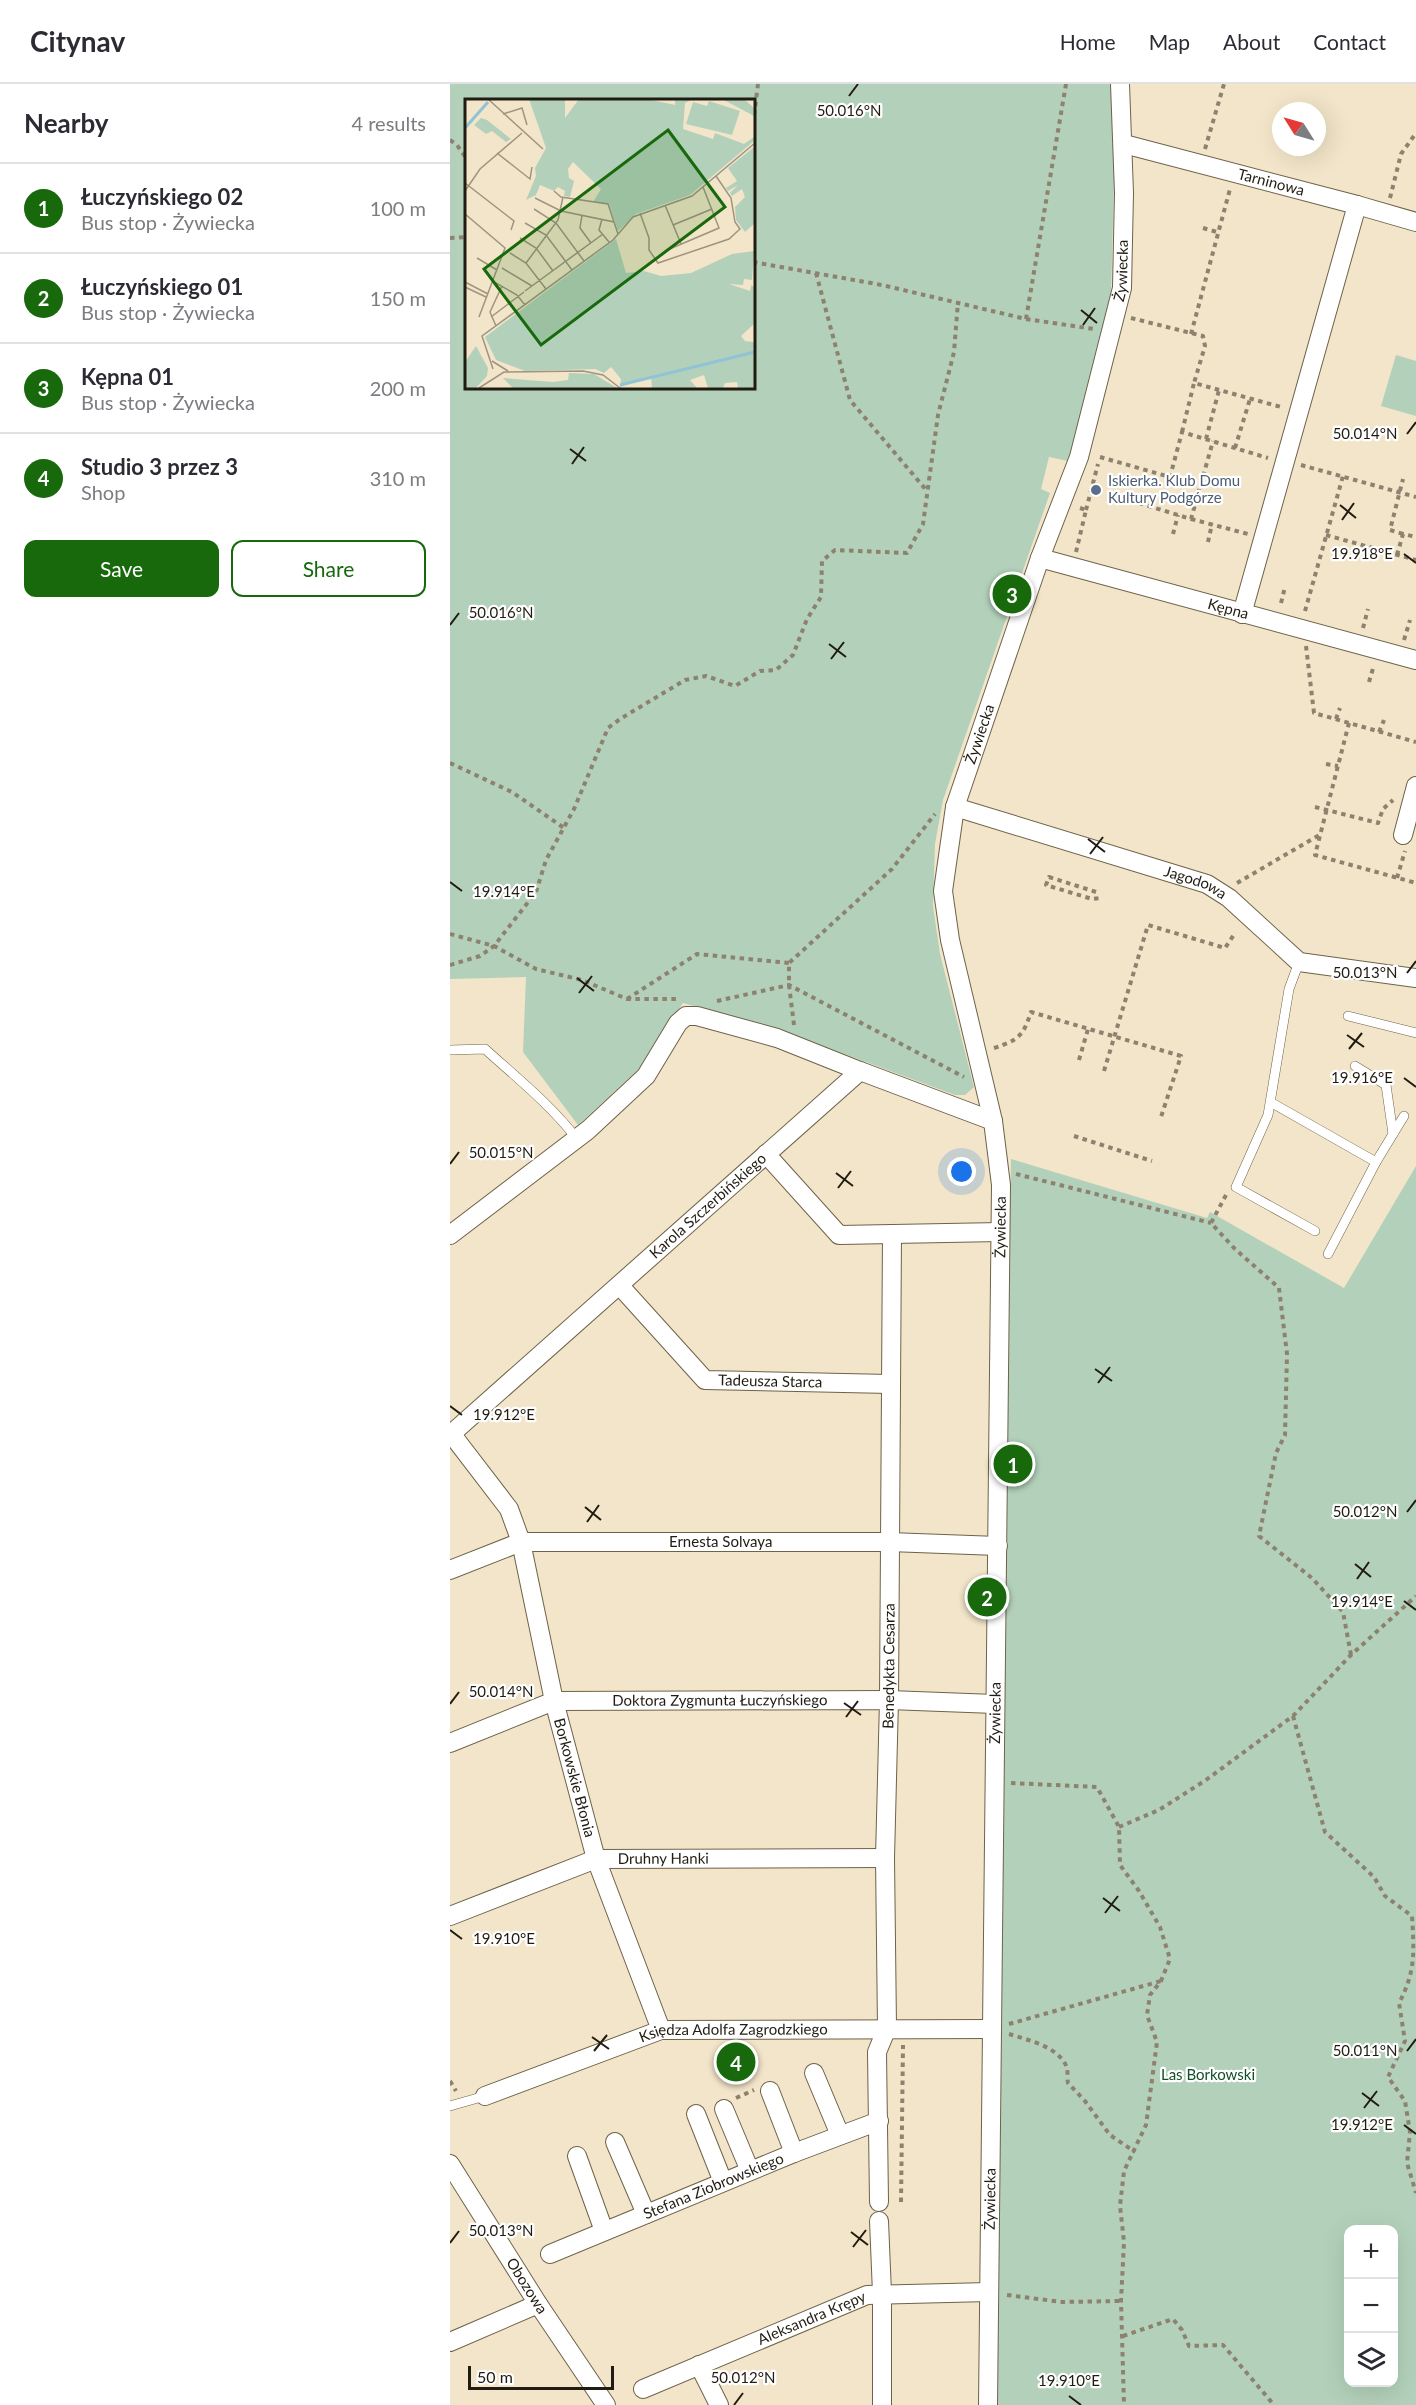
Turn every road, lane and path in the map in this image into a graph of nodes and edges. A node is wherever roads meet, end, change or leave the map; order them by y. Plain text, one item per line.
1 (758, 84) edge
2 (1066, 84) edge
3 (1120, 84) edge
4 (1224, 84) edge
5 (754, 116) edge
6 (1416, 133) edge
7 (450, 140) edge
8 (1124, 144) junction
9 (465, 157) edge
10 (1203, 159) dead end
11 (1233, 180) dead end
12 (1357, 205) junction
13 (1388, 207) dead end
14 (1416, 222) edge
15 (1203, 228) dead end
16 (1217, 232) junction
17 (465, 237) edge
18 (450, 238) edge
19 (754, 262) edge
20 (816, 273) junction
21 (958, 302) junction
22 (1127, 317) dead end
23 (1026, 319) junction
24 (1112, 332) junction
25 (1191, 334) junction
26 (1194, 383) junction
27 (1219, 390) junction
28 (1250, 399) junction
29 (1281, 407) dead end
30 (1182, 432) junction
31 (1206, 439) junction
32 (1213, 441) junction
33 (1235, 448) junction
34 (1094, 455) dead end
35 (1100, 457) junction
36 (1269, 458) dead end
37 (1292, 463) dead end
38 (1343, 476) junction
39 (1403, 480) dead end
40 (927, 491) junction
41 (1400, 492) junction
42 (1416, 497) edge
43 (1139, 503) dead end
44 (1086, 510) dead end
45 (1178, 515) junction
46 (1191, 519) junction
47 (1212, 524) junction
48 (1173, 534) dead end
49 (1250, 534) dead end
50 (1403, 534) junction
51 (1326, 535) junction
52 (1416, 537) edge
53 (1208, 542) dead end
54 (1397, 555) junction
55 (1040, 558) junction
56 (1416, 560) edge
57 (1285, 587) dead end
58 (1281, 603) dead end
59 (1368, 609) dead end
60 (1242, 614) junction
61 (1410, 620) dead end
62 (1307, 624) junction
63 (1360, 638) dead end
64 (1409, 655) edge
65 (1340, 708) dead end
66 (1336, 719) junction
67 (1384, 720) dead end
68 (1349, 723) junction
69 (1379, 732) junction
70 (1416, 742) edge
71 (450, 763) edge
72 (1326, 764) dead end
73 (1338, 765) junction
74 (1408, 790) edge
75 (1315, 807) dead end
76 (947, 808) junction
77 (1327, 809) junction
78 (564, 828) junction
79 (1321, 834) junction
80 (1405, 840) joint
81 (1397, 878) junction
82 (1416, 883) edge
83 (1228, 888) dead end
84 (1096, 892) dead end
85 (1100, 898) dead end
86 (1235, 933) dead end
87 (450, 934) edge
88 (494, 946) junction
89 (1299, 962) junction
90 (789, 963) junction
91 (450, 964) edge
92 (1416, 978) edge
93 (789, 985) junction
94 (627, 999) junction
95 (686, 1000) dead end
96 (718, 1007) dead end
97 (1348, 1017) dead end
98 (1088, 1029) junction
99 (1416, 1033) edge
100 (790, 1044) junction
101 (991, 1049) dead end
102 (450, 1050) edge
103 (1079, 1060) dead end
104 (1355, 1066) dead end
105 (860, 1071) junction
106 (1104, 1071) dead end
107 (965, 1078) dead end
108 (1272, 1103) junction
109 (1404, 1116) dead end
110 (1160, 1120) dead end
111 (993, 1121) junction
112 (1393, 1134) junction
113 (1074, 1136) dead end
114 (577, 1139) junction
115 (766, 1154) junction
116 (1152, 1161) dead end
117 (1376, 1162) junction
118 (999, 1170) junction
119 (1236, 1187) junction
120 (1210, 1223) junction
121 (1315, 1231) dead end
122 (1000, 1232) junction
123 (892, 1234) junction
124 (450, 1235) edge
125 (1328, 1254) dead end
126 (620, 1286) junction
127 (890, 1384) junction
128 (451, 1434) edge
129 (521, 1542) junction
130 (889, 1542) junction
131 (998, 1546) junction
132 (450, 1570) edge
133 (1416, 1596) edge
134 (1351, 1655) junction
135 (889, 1700) junction
136 (555, 1701) junction
137 (995, 1704) junction
138 (1293, 1716) junction
139 (450, 1743) edge
140 (995, 1782) junction
141 (1119, 1827) junction
142 (885, 1858) junction
143 (596, 1859) junction
144 (450, 1916) edge
145 (1414, 1917) edge
146 (1161, 1981) junction
147 (887, 2028) junction
148 (991, 2029) junction
149 (661, 2030) junction
150 (903, 2041) dead end
151 (814, 2073) dead end
152 (766, 2089) joint
153 (485, 2096) joint
154 (727, 2105) joint
155 (450, 2106) edge
156 (696, 2114) dead end
157 (879, 2121) junction
158 (840, 2135) junction
159 (615, 2142) dead end
160 (1135, 2152) junction
161 (794, 2153) junction
162 (577, 2156) dead end
163 (450, 2164) edge
164 (750, 2171) junction
165 (723, 2182) junction
166 (1416, 2193) edge
167 (879, 2202) dead end
168 (901, 2202) dead end
169 (646, 2214) junction
170 (879, 2221) dead end
171 (604, 2231) junction
172 (550, 2254) dead end
173 (989, 2292) junction
174 (882, 2293) junction
175 (1121, 2301) junction
176 (538, 2304) junction
177 (1123, 2336) junction
178 (450, 2342) edge
179 (699, 2366) junction
180 (643, 2389) dead end
181 (606, 2405) edge
182 (719, 2405) edge
183 (882, 2405) edge
184 (988, 2405) edge
185 (1124, 2405) edge
186 (1274, 2405) edge

1 - 5 path
2 - 23 path
3 - 8 street, Żywiecka
4 - 10 path
6 - 13 path
7 - 9 path
8 - 12 street, Tarninowa
8 - 24 street, Żywiecka
11 - 16 path
12 - 14 street, Tarninowa
12 - 60 street
15 - 16 path
16 - 25 path
17 - 18 path
19 - 20 path
20 - 21 path
20 - 40 path
21 - 23 path
21 - 40 path
22 - 25 path
23 - 24 path
24 - 55 street, Żywiecka
25 - 26 path
26 - 27 path
26 - 30 path
27 - 28 path
27 - 31 path
28 - 29 path
28 - 33 path
30 - 31 path
30 - 35 path
31 - 32 path
32 - 33 path
32 - 46 path
33 - 36 path
34 - 35 path
35 - 44 path
37 - 38 path
38 - 41 path
38 - 51 path
39 - 41 path
40 - 78 path
41 - 42 path
41 - 50 path
43 - 45 path
45 - 46 path
45 - 48 path
46 - 47 path
47 - 49 path
47 - 53 path
50 - 52 path
50 - 54 path
51 - 54 path
51 - 62 path
54 - 56 path
55 - 60 street, Kępna
55 - 76 street, Żywiecka
57 - 58 path
59 - 63 path
60 - 62 street, Kępna
61 - 64 path
62 - 64 street, Kępna
62 - 66 path
65 - 66 path
66 - 68 path
67 - 69 path
68 - 69 path
68 - 73 path
69 - 70 path
71 - 78 path
72 - 73 path
73 - 77 path
74 - 77 path
74 - 80 street
75 - 77 path
76 - 89 street, Jagodowa
76 - 90 path
76 - 111 street, Żywiecka
77 - 79 path
78 - 88 path
79 - 81 path
79 - 83 path
80 - 81 path
81 - 82 path
84 - 85 path
86 - 106 path
87 - 88 path
88 - 91 path
88 - 94 path
89 - 92 street
89 - 108 lane
90 - 93 path
90 - 94 path
93 - 96 path
93 - 100 path
93 - 107 path
94 - 95 path
97 - 99 lane
98 - 101 path
98 - 103 path
98 - 110 path
100 - 105 street
100 - 114 street
102 - 114 lane
104 - 112 lane
105 - 111 street
105 - 115 street, Karola Szczerbińskiego
108 - 117 lane
108 - 119 lane
109 - 112 lane
111 - 118 street, Żywiecka
112 - 117 lane
113 - 116 path
114 - 124 street
115 - 123 street
115 - 126 street, Karola Szczerbińskiego
117 - 125 lane
118 - 120 path
118 - 122 street, Żywiecka
119 - 120 path
119 - 121 lane
120 - 134 path
122 - 123 street
122 - 131 street, Żywiecka
123 - 127 street, Benedykta Cesarza
126 - 127 street, Tadeusza Starca
126 - 128 street, Karola Szczerbińskiego
127 - 130 street, Benedykta Cesarza
128 - 129 street, Borkowskie Błonia
129 - 130 street, Ernesta Solvaya
129 - 132 street, Ernesta Solvaya
129 - 136 street, Borkowskie Błonia
130 - 131 street, Ernesta Solvaya
130 - 135 street, Benedykta Cesarza
131 - 137 street, Żywiecka
133 - 134 path
134 - 138 path
135 - 136 street, Doktora Zygmunta Łuczyńskiego
135 - 137 street, Doktora Zygmunta Łuczyńskiego
135 - 142 street, Benedykta Cesarza
136 - 139 street, Doktora Zygmunta Łuczyńskiego
136 - 143 street, Borkowskie Błonia
137 - 140 street, Żywiecka
138 - 141 path
138 - 145 path
140 - 141 path
140 - 148 street, Żywiecka
141 - 146 path
142 - 143 street, Druhny Hanki
142 - 147 street, Benedykta Cesarza
143 - 144 street, Druhny Hanki
143 - 149 street, Borkowskie Błonia
145 - 166 path
146 - 148 path
146 - 160 path
147 - 148 street, Księdza Adolfa Zagrodzkiego
147 - 149 street, Księdza Adolfa Zagrodzkiego
147 - 157 street, Benedykta Cesarza
148 - 160 path
148 - 173 street, Żywiecka
149 - 153 street, Księdza Adolfa Zagrodzkiego
150 - 168 path
151 - 158 street
152 - 154 path
152 - 161 street
153 - 155 lane
154 - 164 street
156 - 165 street
157 - 158 street, Stefana Ziobrowskiego
157 - 167 street, Benedykta Cesarza
158 - 161 street, Stefana Ziobrowskiego
159 - 169 street
160 - 175 path
161 - 164 street, Stefana Ziobrowskiego
162 - 171 street
163 - 176 street, Obozowa
164 - 165 street, Stefana Ziobrowskiego
165 - 169 street, Stefana Ziobrowskiego
169 - 171 street, Stefana Ziobrowskiego
170 - 174 street
171 - 172 street, Stefana Ziobrowskiego
173 - 174 street, Aleksandra Krępy
173 - 175 path
173 - 184 street, Żywiecka
174 - 179 street, Aleksandra Krępy
174 - 183 street
175 - 177 path
176 - 178 street
176 - 181 street, Obozowa
177 - 185 path
177 - 186 path
179 - 180 street, Aleksandra Krępy
179 - 182 street

